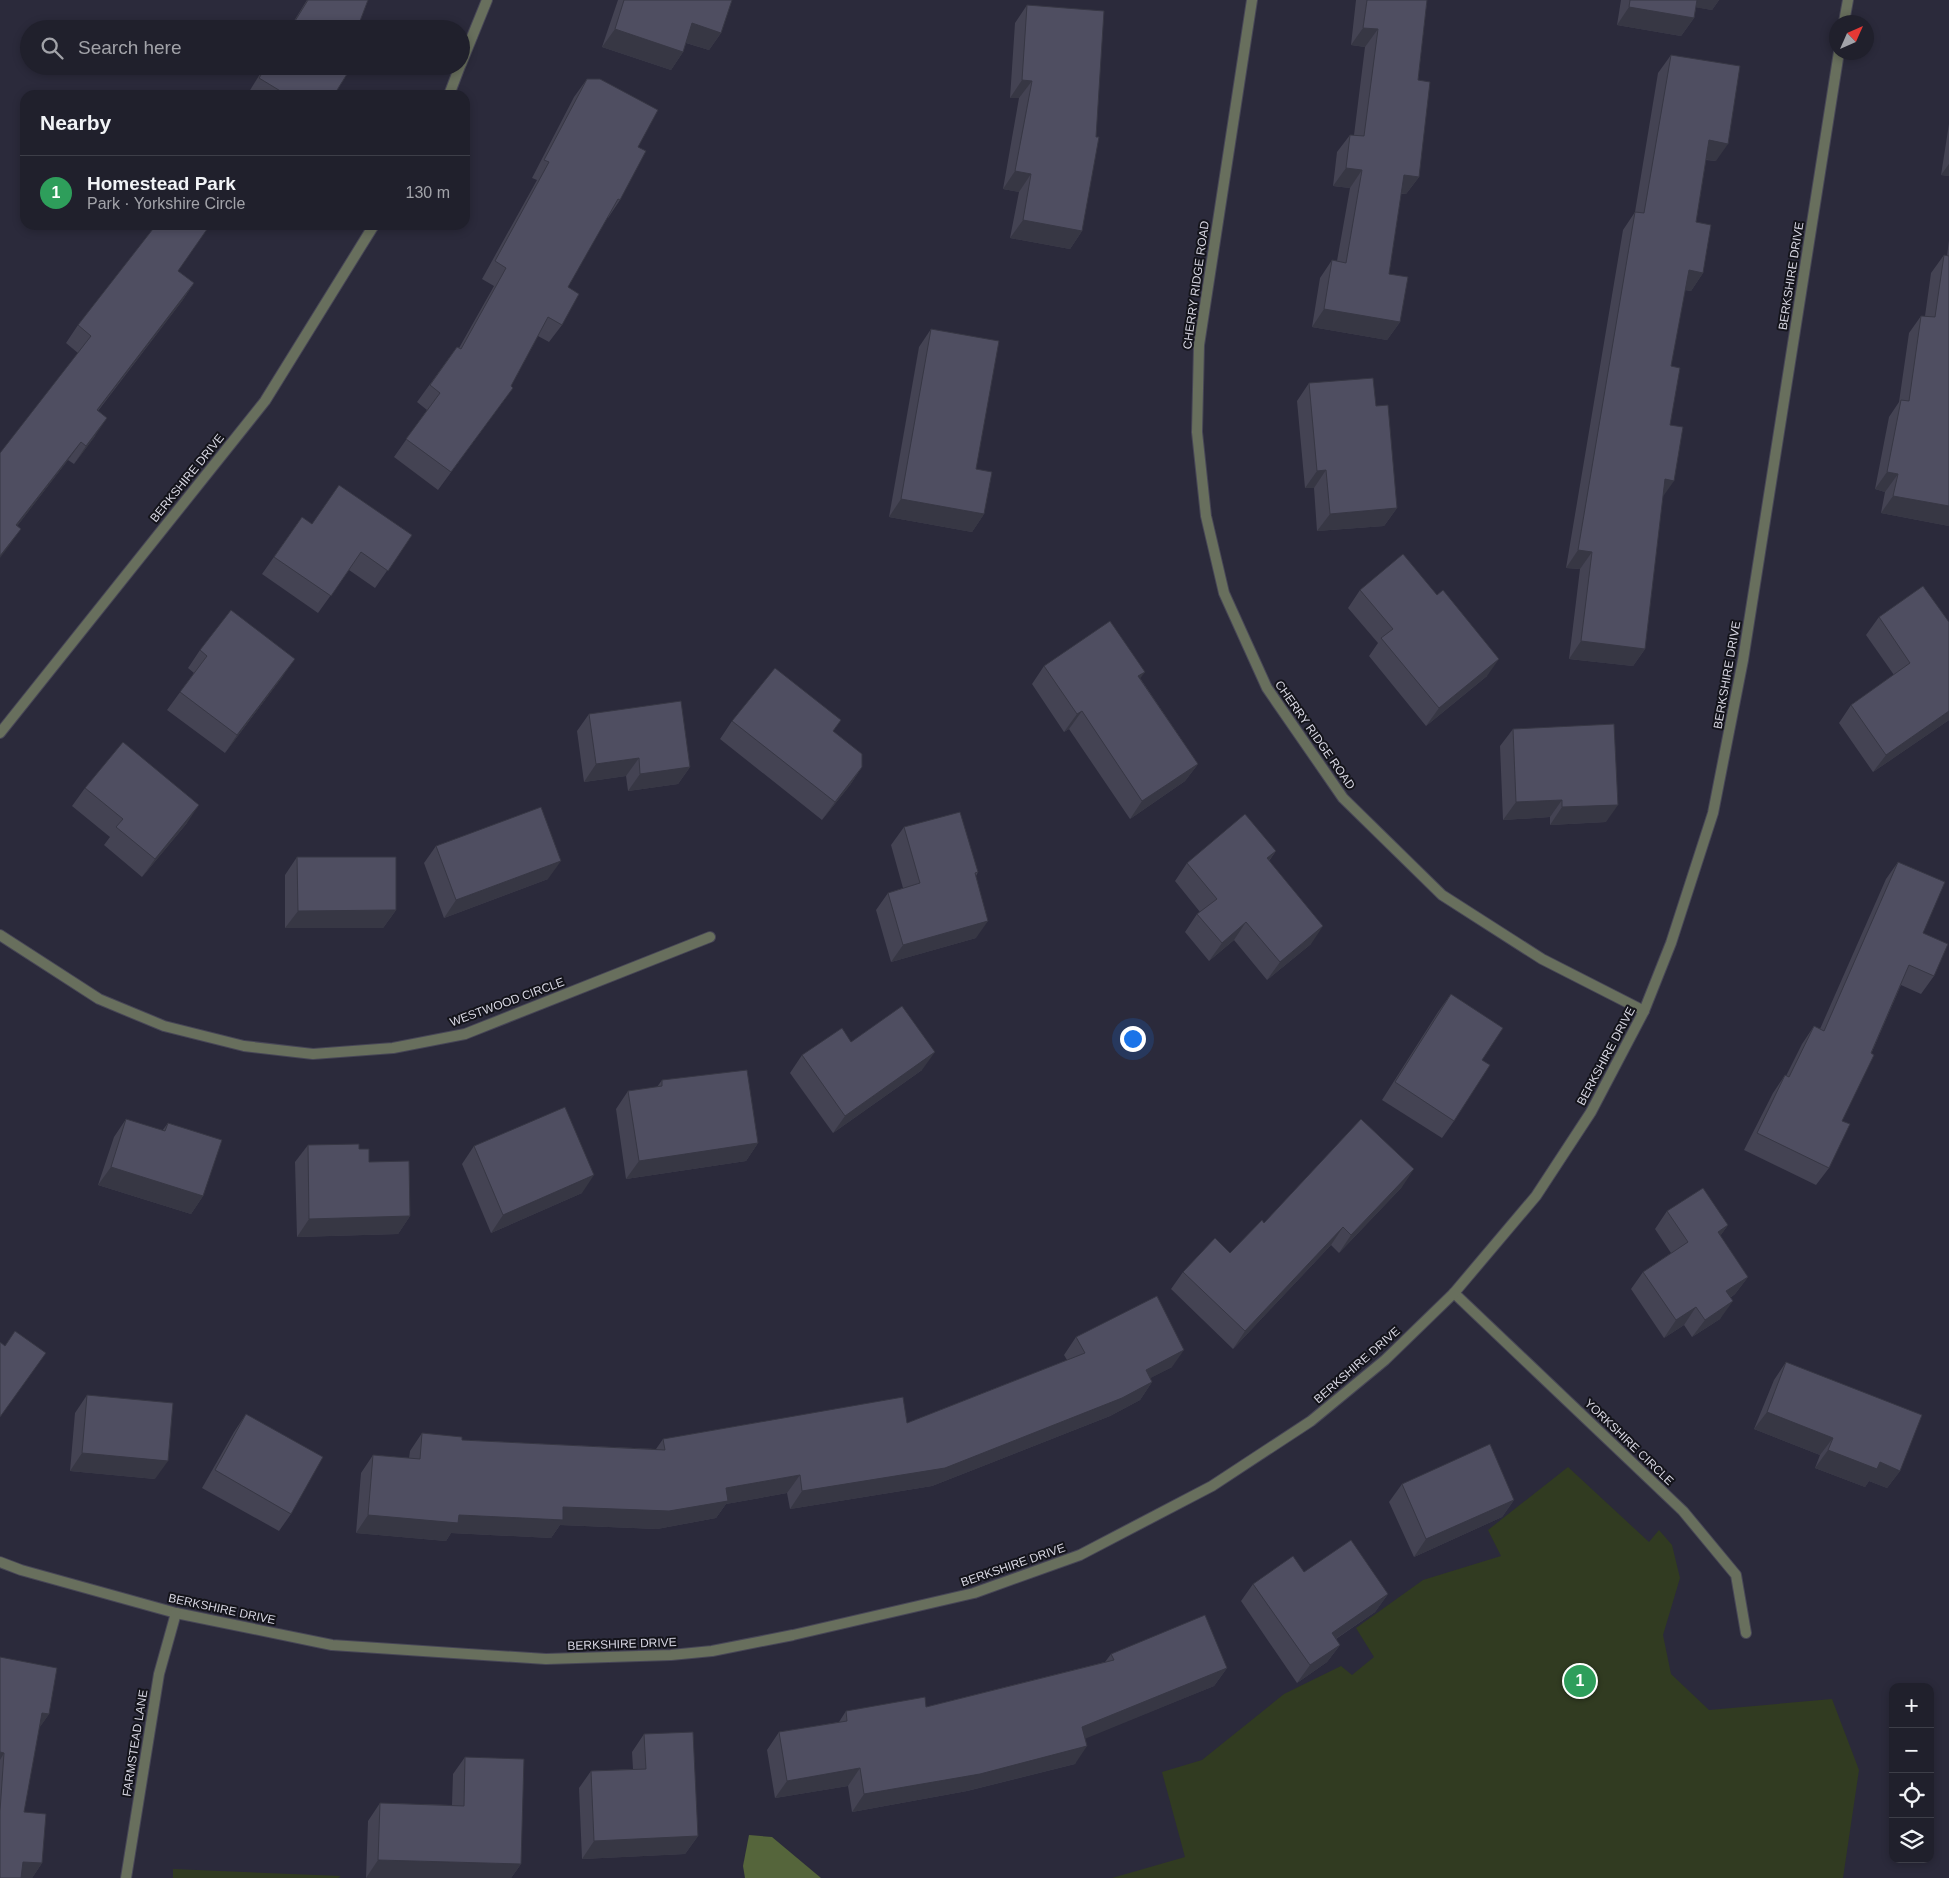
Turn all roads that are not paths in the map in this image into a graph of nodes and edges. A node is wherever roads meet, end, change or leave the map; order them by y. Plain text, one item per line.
1 (487, 0) edge
2 (1252, 0) edge
3 (1848, 0) edge
4 (1845, 15) edge
5 (470, 42) edge
6 (1838, 60) edge
7 (457, 75) edge
8 (451, 90) edge
9 (371, 230) edge
10 (0, 733) edge
11 (0, 935) edge
12 (710, 937) dead end
13 (1644, 1011) junction
14 (1454, 1293) junction
15 (0, 1562) edge
16 (176, 1614) junction
17 (1746, 1633) dead end
18 (126, 1878) edge

1 - 5 street
2 - 13 street, CHERRY RIDGE ROAD
3 - 4 street
6 - 13 street, BERKSHIRE DRIVE
7 - 8 street
9 - 10 street, BERKSHIRE DRIVE
11 - 12 street, WESTWOOD CIRCLE
13 - 14 street, BERKSHIRE DRIVE
14 - 16 street, BERKSHIRE DRIVE
14 - 17 street, YORKSHIRE CIRCLE
15 - 16 street, BERKSHIRE DRIVE
16 - 18 street, FARMSTEAD LANE

